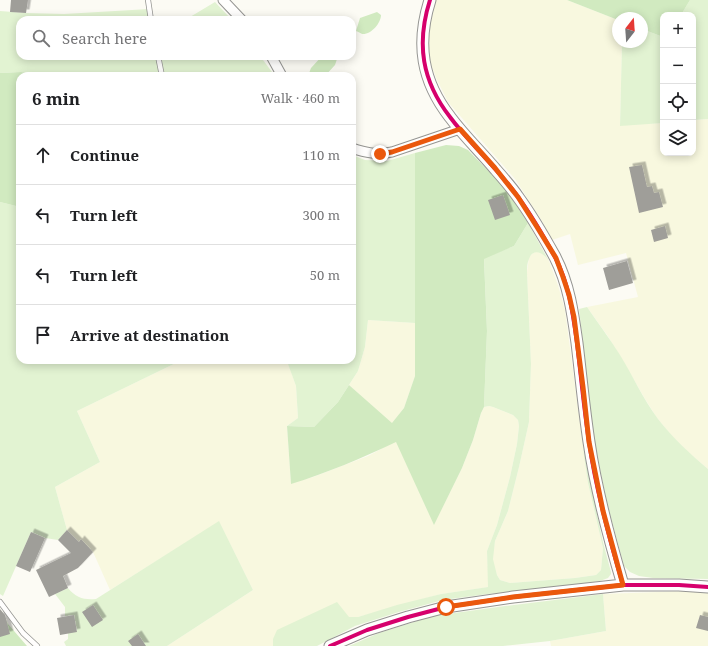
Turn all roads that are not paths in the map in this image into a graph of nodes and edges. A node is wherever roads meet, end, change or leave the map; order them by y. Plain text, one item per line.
1 (148, 0) edge
2 (224, 0) edge
3 (430, 0) edge
4 (150, 16) edge
5 (238, 16) edge
6 (159, 60) edge
7 (273, 60) edge
8 (161, 72) edge
9 (280, 72) edge
10 (460, 129) junction
11 (356, 149) edge
12 (623, 585) junction
13 (708, 587) edge
14 (0, 602) edge
15 (37, 646) edge
16 (330, 646) edge

1 - 4 lane
2 - 5 street
3 - 10 street
6 - 8 lane
7 - 9 street
10 - 11 street
10 - 12 street
12 - 13 street
12 - 16 street
14 - 15 lane

